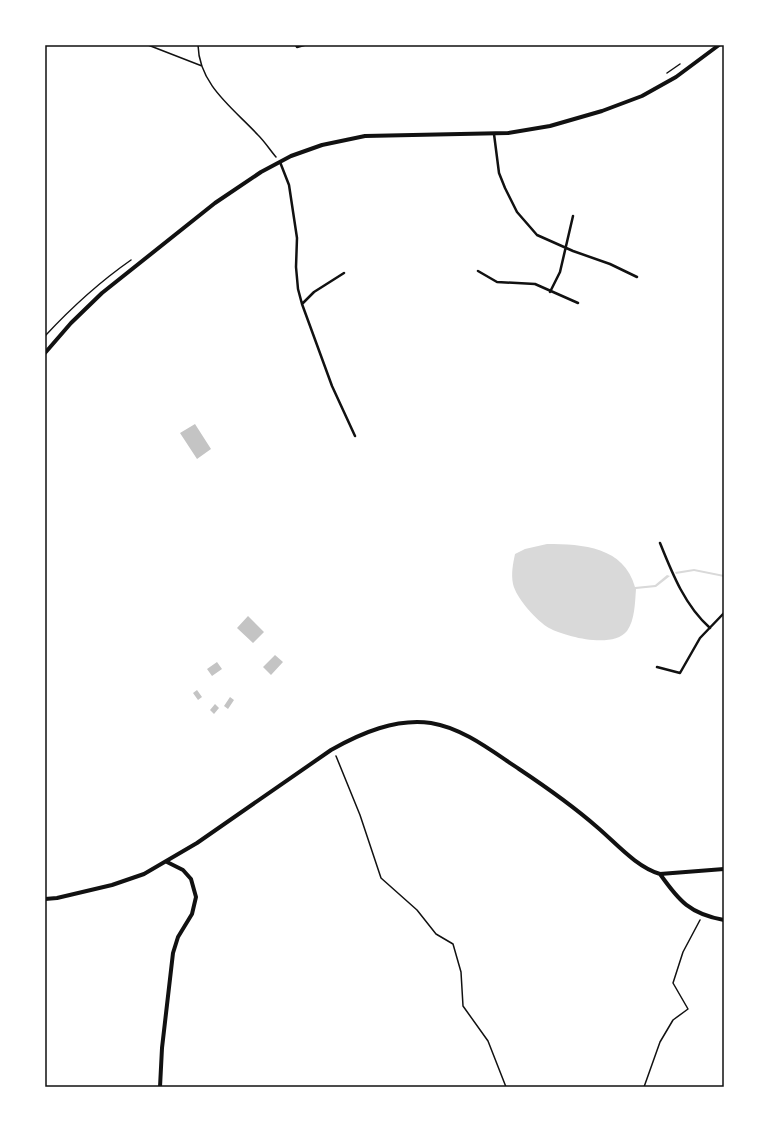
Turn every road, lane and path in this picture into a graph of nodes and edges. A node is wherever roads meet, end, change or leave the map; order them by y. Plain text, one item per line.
1 (148, 45) edge
2 (198, 45) edge
3 (296, 45) edge
4 (304, 45) edge
5 (719, 45) edge
6 (684, 62) dead end
7 (202, 66) junction
8 (665, 74) dead end
9 (494, 134) junction
10 (278, 160) junction
11 (573, 216) dead end
12 (566, 248) junction
13 (132, 260) dead end
14 (478, 271) dead end
15 (344, 273) dead end
16 (637, 277) dead end
17 (550, 292) junction
18 (578, 303) dead end
19 (302, 304) junction
20 (45, 336) edge
21 (45, 353) edge
22 (356, 436) dead end
23 (660, 543) dead end
24 (724, 613) edge
25 (710, 628) junction
26 (657, 667) dead end
27 (334, 748) junction
28 (166, 862) junction
29 (724, 869) edge
30 (660, 874) junction
31 (45, 899) edge
32 (703, 915) junction
33 (724, 920) edge
34 (160, 1087) edge
35 (506, 1087) edge
36 (644, 1087) edge

1 - 7 path
2 - 7 path
3 - 4 lane
5 - 9 street
6 - 8 path
7 - 10 path
9 - 10 street
9 - 12 lane
10 - 19 lane
10 - 21 street
11 - 12 lane
12 - 16 lane
12 - 17 lane
13 - 20 path
14 - 17 lane
15 - 19 lane
17 - 18 lane
19 - 22 lane
23 - 25 lane
24 - 25 lane
25 - 26 lane
27 - 28 street
27 - 30 street
27 - 35 path
28 - 31 street
28 - 34 street
29 - 30 street
30 - 32 street
32 - 33 street
32 - 36 path

